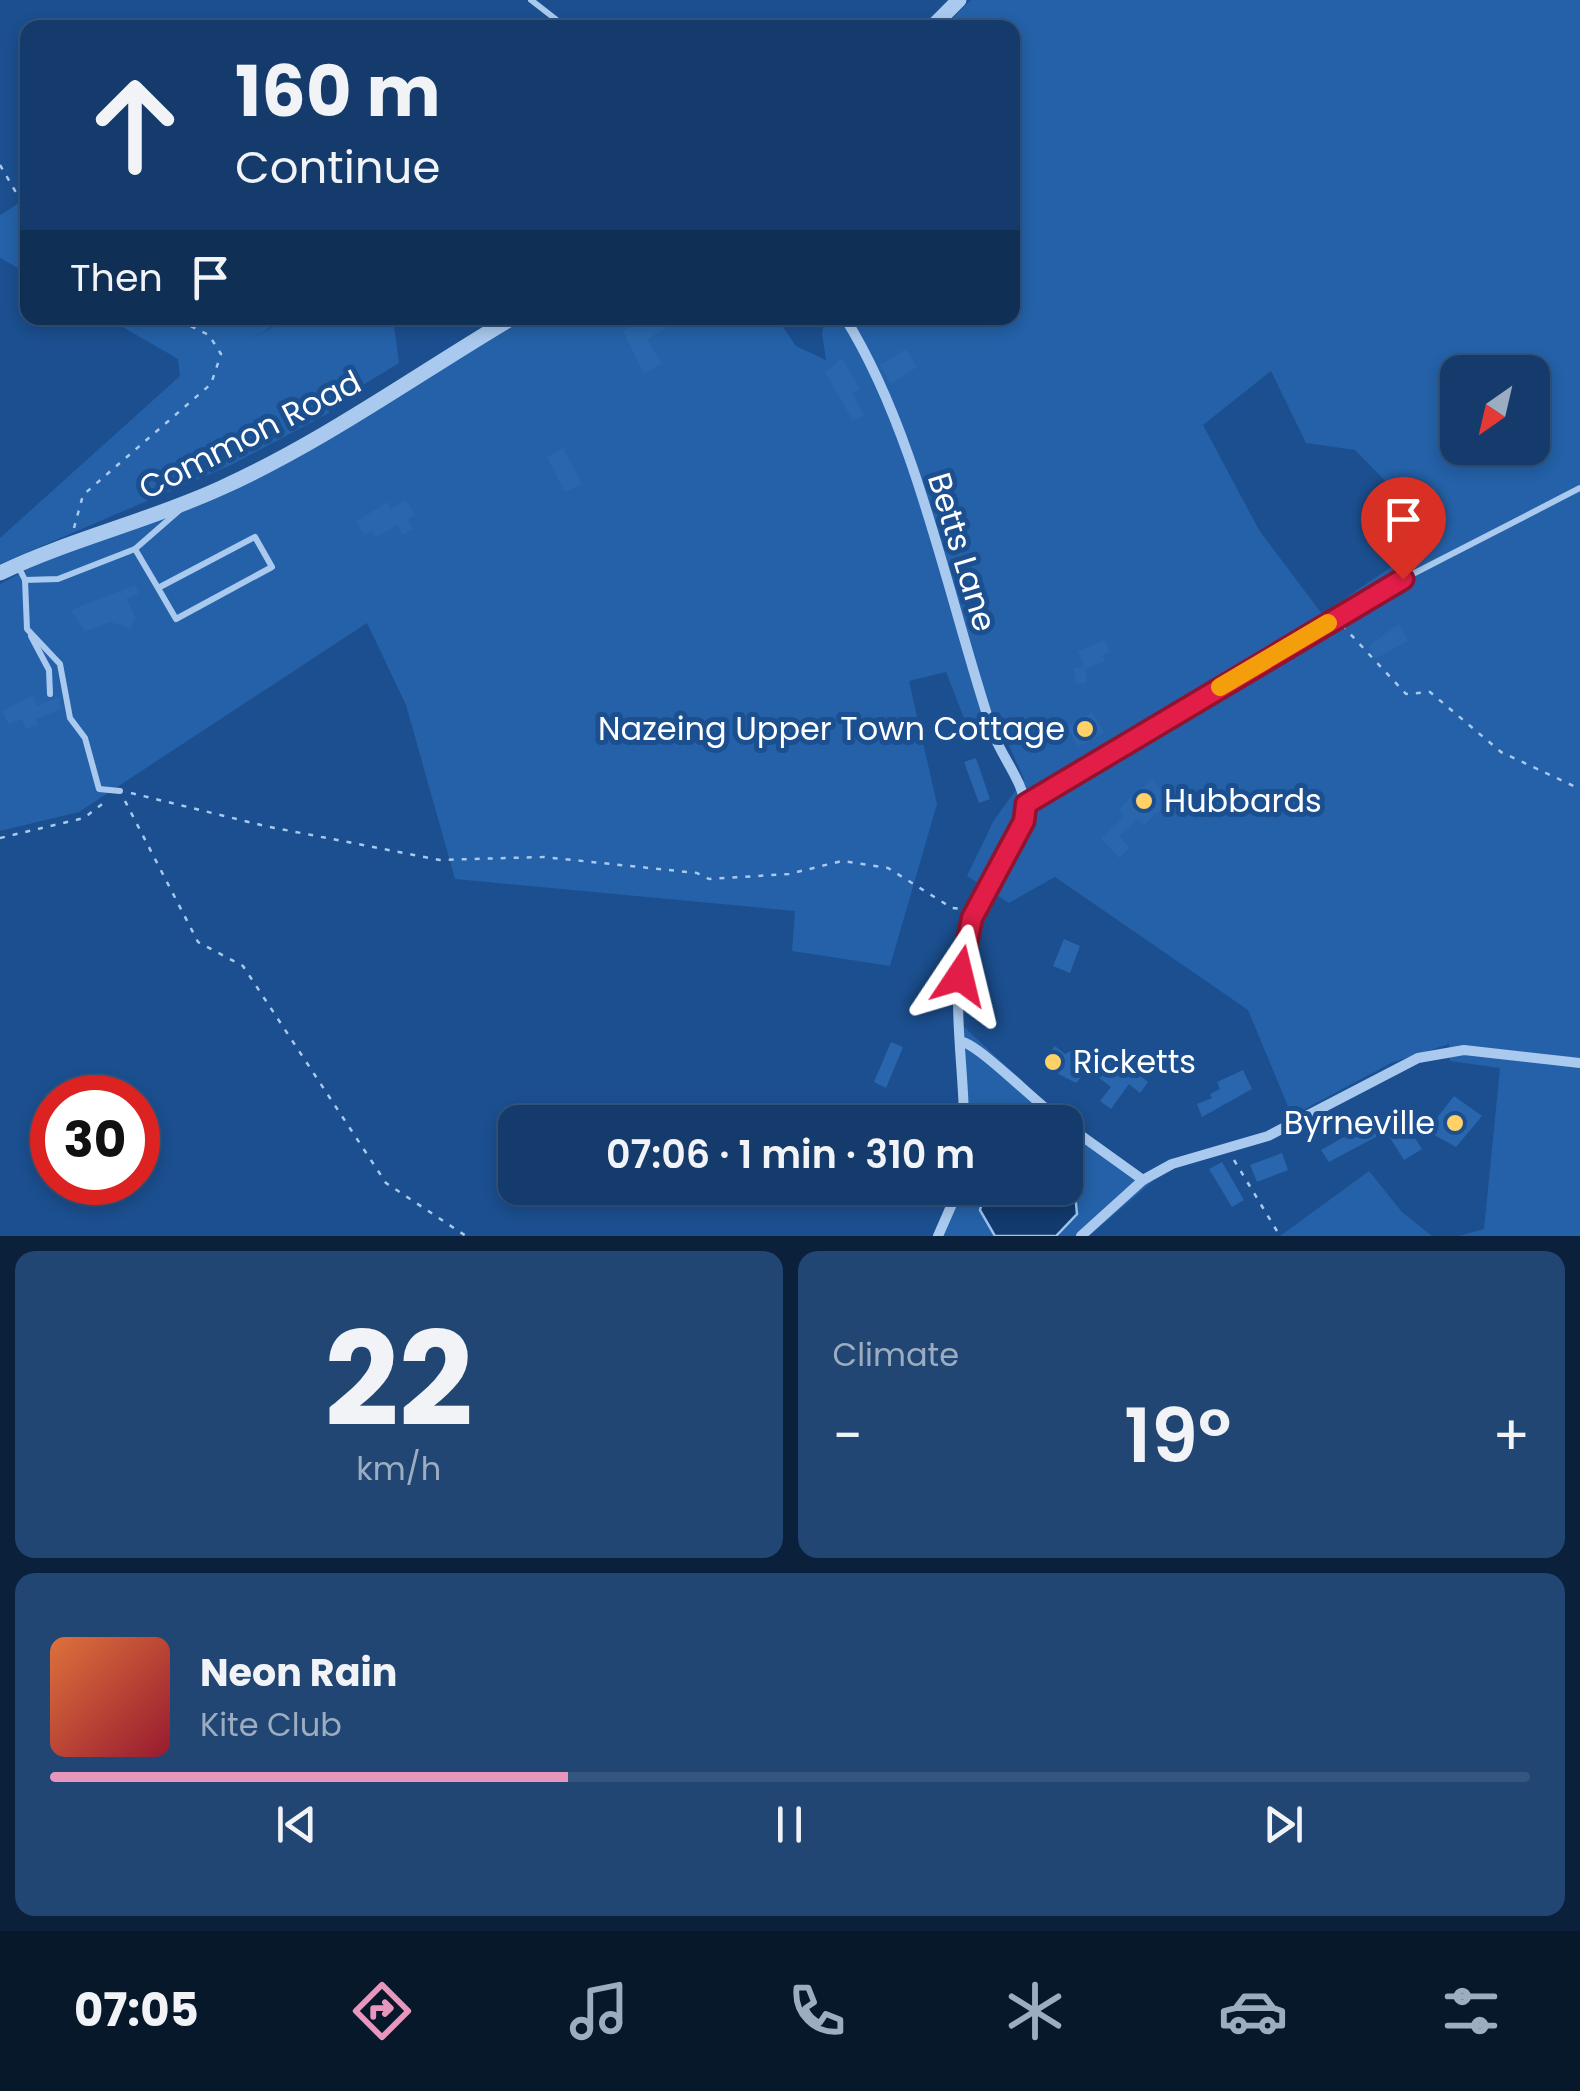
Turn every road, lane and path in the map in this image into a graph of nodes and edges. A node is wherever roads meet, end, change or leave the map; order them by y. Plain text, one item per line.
1 (530, 0) edge
2 (959, 0) edge
3 (556, 20) edge
4 (939, 20) edge
5 (0, 165) edge
6 (20, 199) edge
7 (188, 325) edge
8 (500, 325) edge
9 (848, 325) edge
10 (1580, 488) edge
11 (186, 504) junction
12 (72, 544) junction
13 (135, 549) junction
14 (21, 572) junction
15 (0, 573) edge
16 (158, 588) junction
17 (1334, 619) junction
18 (28, 631) junction
19 (50, 694) dead end
20 (1142, 733) joint
21 (1580, 790) edge
22 (120, 791) junction
23 (1026, 804) junction
24 (0, 838) edge
25 (978, 904) junction
26 (962, 1042) junction
27 (1580, 1063) edge
28 (964, 1105) edge
29 (1040, 1105) edge
30 (1083, 1137) edge
31 (1226, 1147) junction
32 (1143, 1180) junction
33 (952, 1205) edge
34 (466, 1236) edge
35 (938, 1236) edge
36 (1081, 1236) edge
37 (1280, 1236) edge

1 - 3 lane
2 - 4 street
5 - 6 path
7 - 12 path
8 - 11 street, Common Road
9 - 23 street, Betts Lane
10 - 17 lane
11 - 12 street, Common Road
11 - 13 lane
12 - 14 street, Common Road
13 - 14 lane
13 - 16 lane
14 - 15 street, Common Road
14 - 18 lane
16 - 16 lane
17 - 20 lane
17 - 21 path
18 - 19 lane
18 - 22 lane
20 - 23 street
22 - 24 path
22 - 25 path
22 - 34 path
23 - 25 street
25 - 26 street
26 - 28 street
26 - 29 street
27 - 31 street
30 - 32 street
31 - 32 street
31 - 37 path
32 - 36 street
33 - 35 street

